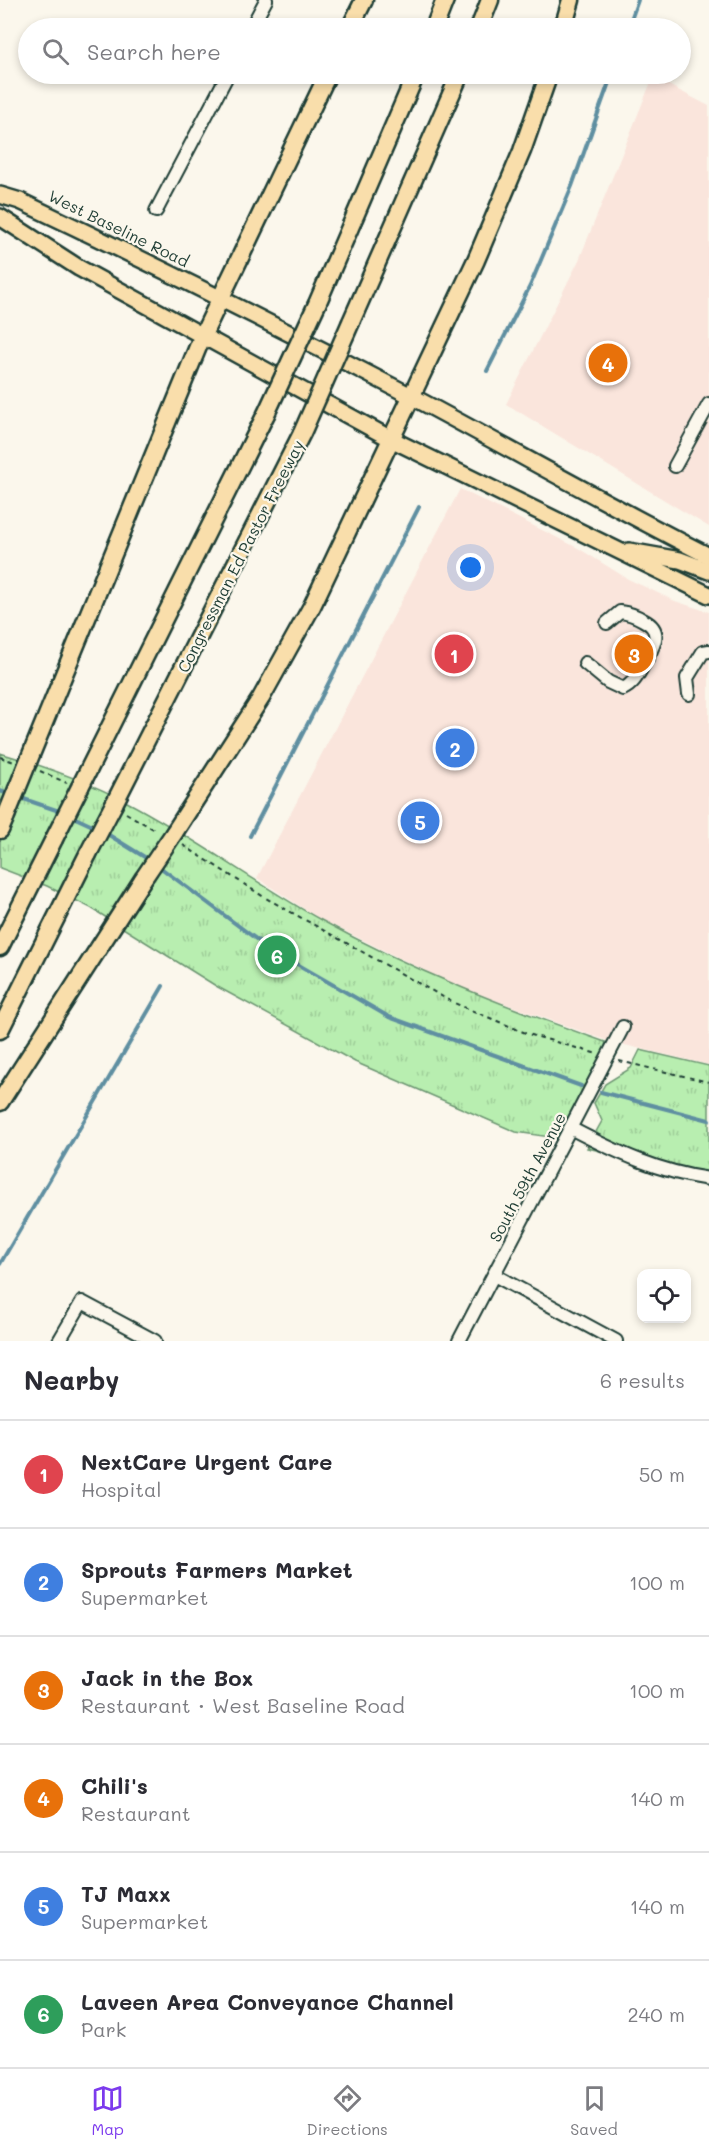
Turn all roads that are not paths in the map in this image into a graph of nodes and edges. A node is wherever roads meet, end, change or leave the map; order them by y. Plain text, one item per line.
1 (266, 0) edge
2 (364, 0) edge
3 (445, 0) edge
4 (490, 0) edge
5 (571, 0) edge
6 (256, 18) edge
7 (355, 18) edge
8 (438, 18) edge
9 (483, 18) edge
10 (566, 18) edge
11 (223, 84) edge
12 (323, 84) edge
13 (412, 84) edge
14 (456, 84) edge
15 (545, 84) edge
16 (0, 195) edge
17 (156, 211) dead end
18 (0, 218) edge
19 (220, 297) junction
20 (202, 337) junction
21 (412, 397) junction
22 (709, 404) edge
23 (391, 439) junction
24 (675, 466) dead end
25 (614, 549) junction
26 (709, 556) edge
27 (709, 571) edge
28 (706, 591) edge
29 (607, 623) dead end
30 (709, 651) edge
31 (585, 663) dead end
32 (689, 694) dead end
33 (3, 823) edge
34 (0, 947) edge
35 (622, 1027) dead end
36 (0, 1030) edge
37 (0, 1102) edge
38 (572, 1129) junction
39 (709, 1179) edge
40 (494, 1275) junction
41 (59, 1341) edge
42 (155, 1341) edge
43 (459, 1341) edge
44 (616, 1341) edge

1 - 6 street
2 - 7 highway
3 - 8 highway
4 - 9 highway
5 - 10 highway
11 - 17 street
12 - 19 highway
13 - 34 highway, bridge
14 - 36 highway, Congressman Ed Pastor Freeway, bridge
15 - 21 highway
16 - 19 main road, West Baseline Road
18 - 20 main road
19 - 20 highway
19 - 21 main road, West Baseline Road
20 - 23 main road
20 - 33 highway, bridge
21 - 23 highway
21 - 26 main road, West Baseline Road
22 - 24 street
23 - 25 main road
23 - 37 highway, bridge
25 - 27 main road
25 - 28 main road
29 - 31 street
30 - 32 street
35 - 38 street, South 59th Avenue
38 - 39 street
38 - 40 street, South 59th Avenue
40 - 43 street, South 59th Avenue
40 - 44 street
41 - 42 street

